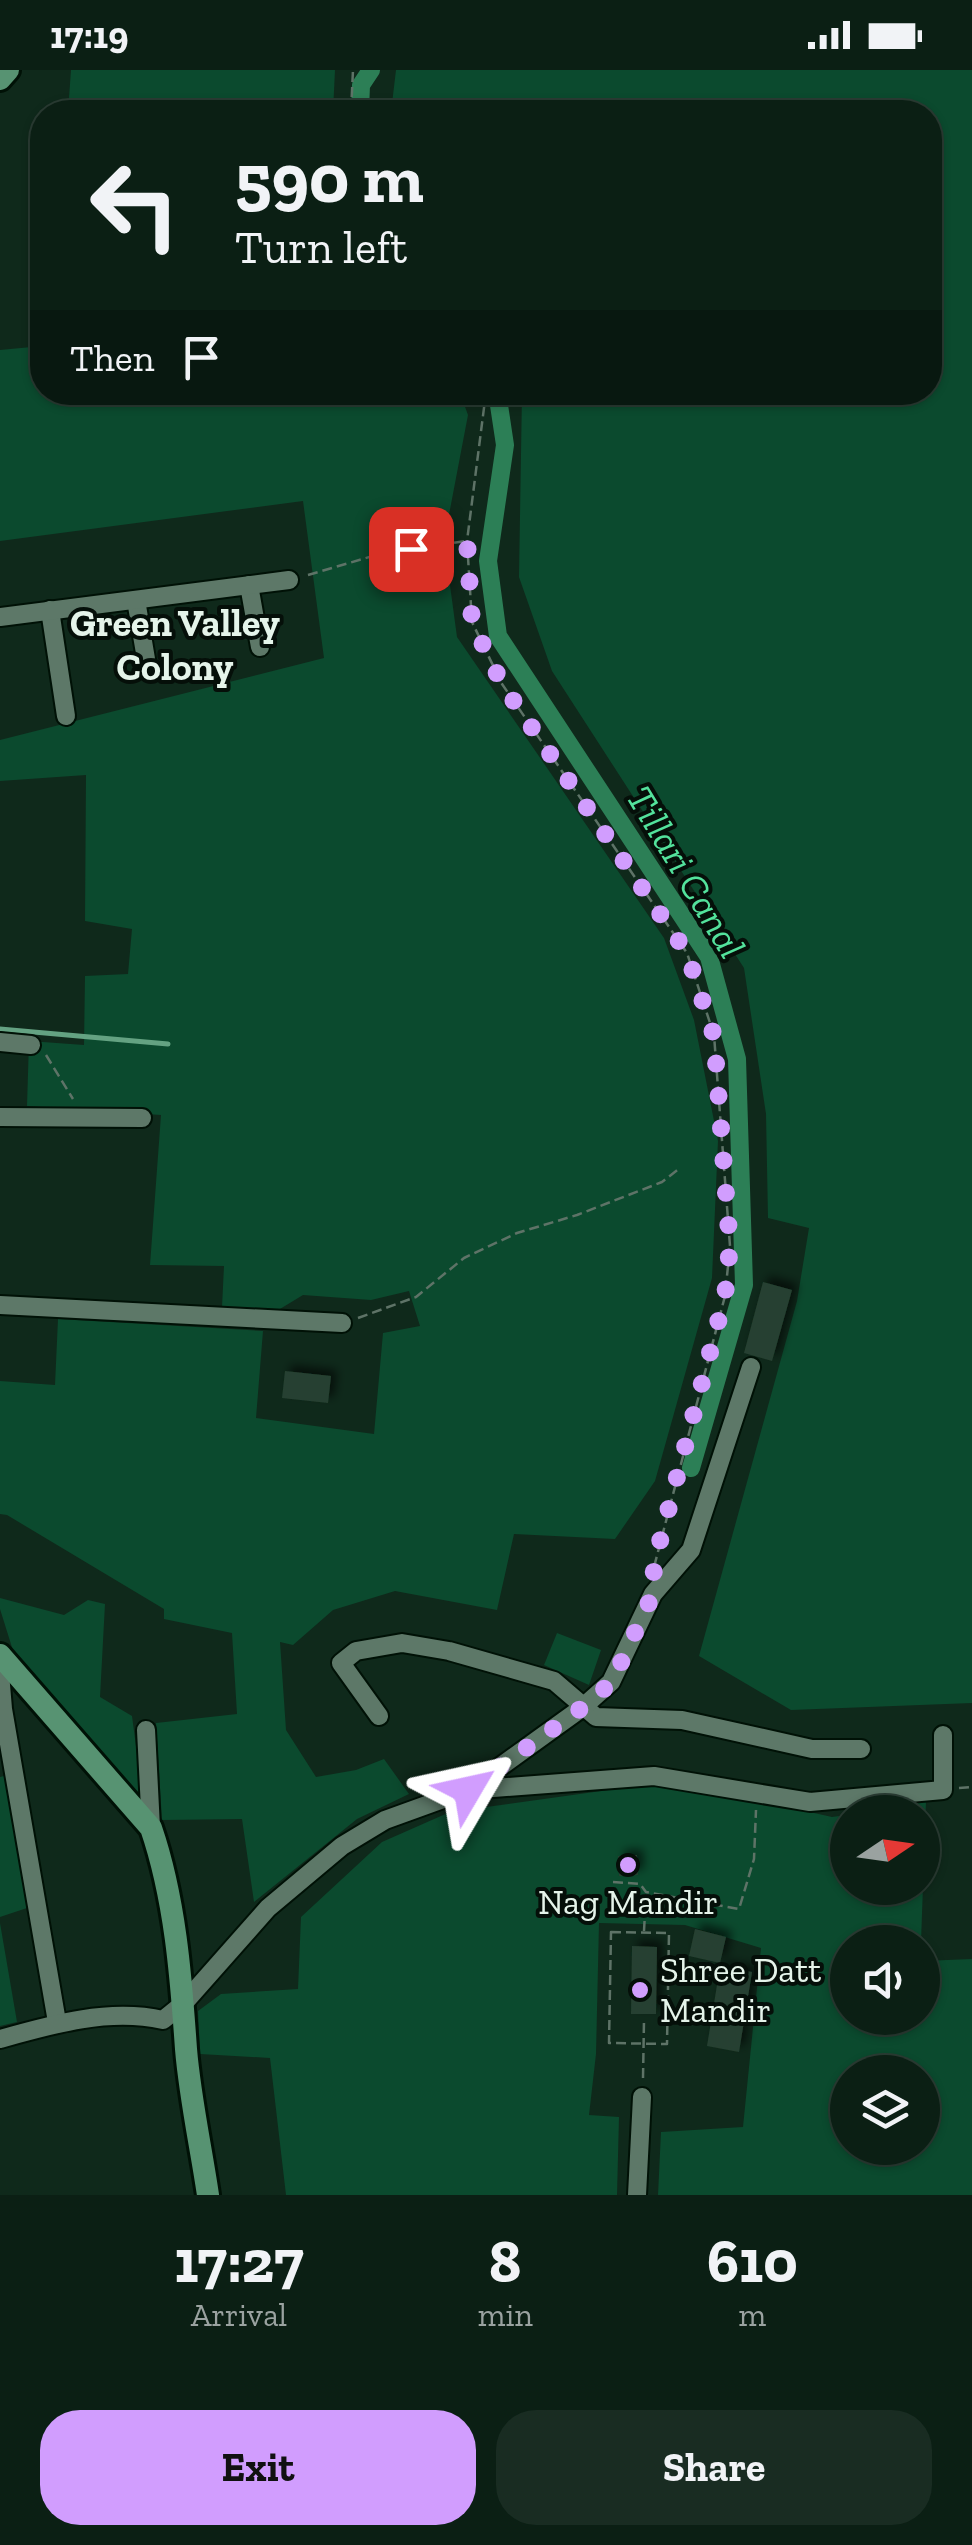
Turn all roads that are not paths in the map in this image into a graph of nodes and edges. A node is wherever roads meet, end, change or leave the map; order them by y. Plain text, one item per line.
1 (8, 70) edge
2 (0, 79) edge
3 (289, 580) road end
4 (250, 585) junction
5 (136, 600) junction
6 (50, 610) junction
7 (0, 617) edge
8 (260, 647) dead end
9 (146, 659) dead end
10 (66, 716) dead end
11 (0, 1042) edge
12 (30, 1045) road end
13 (0, 1116) edge
14 (142, 1118) dead end
15 (0, 1296) edge
16 (71, 1300) dead end
17 (0, 1305) edge
18 (342, 1323) road end
19 (751, 1367) dead end
20 (0, 1655) edge
21 (0, 1673) edge
22 (583, 1707) junction
23 (379, 1716) dead end
24 (146, 1730) dead end
25 (943, 1736) dead end
26 (861, 1748) dead end
27 (468, 1790) junction
28 (150, 1828) junction
29 (184, 2003) junction
30 (57, 2022) junction
31 (0, 2039) edge
32 (642, 2098) road end
33 (208, 2195) edge
34 (637, 2195) edge

1 - 2 main road
3 - 4 street
4 - 5 street
4 - 8 street
5 - 6 street
5 - 9 street
6 - 7 street
6 - 10 street
11 - 12 street
13 - 14 street
15 - 16 street
17 - 18 street
19 - 22 street
20 - 28 main road
21 - 30 street
22 - 23 street
22 - 26 street
22 - 27 street
24 - 28 street
25 - 27 street
27 - 29 street
28 - 29 main road
29 - 30 street
29 - 33 main road
30 - 31 street
32 - 34 street

